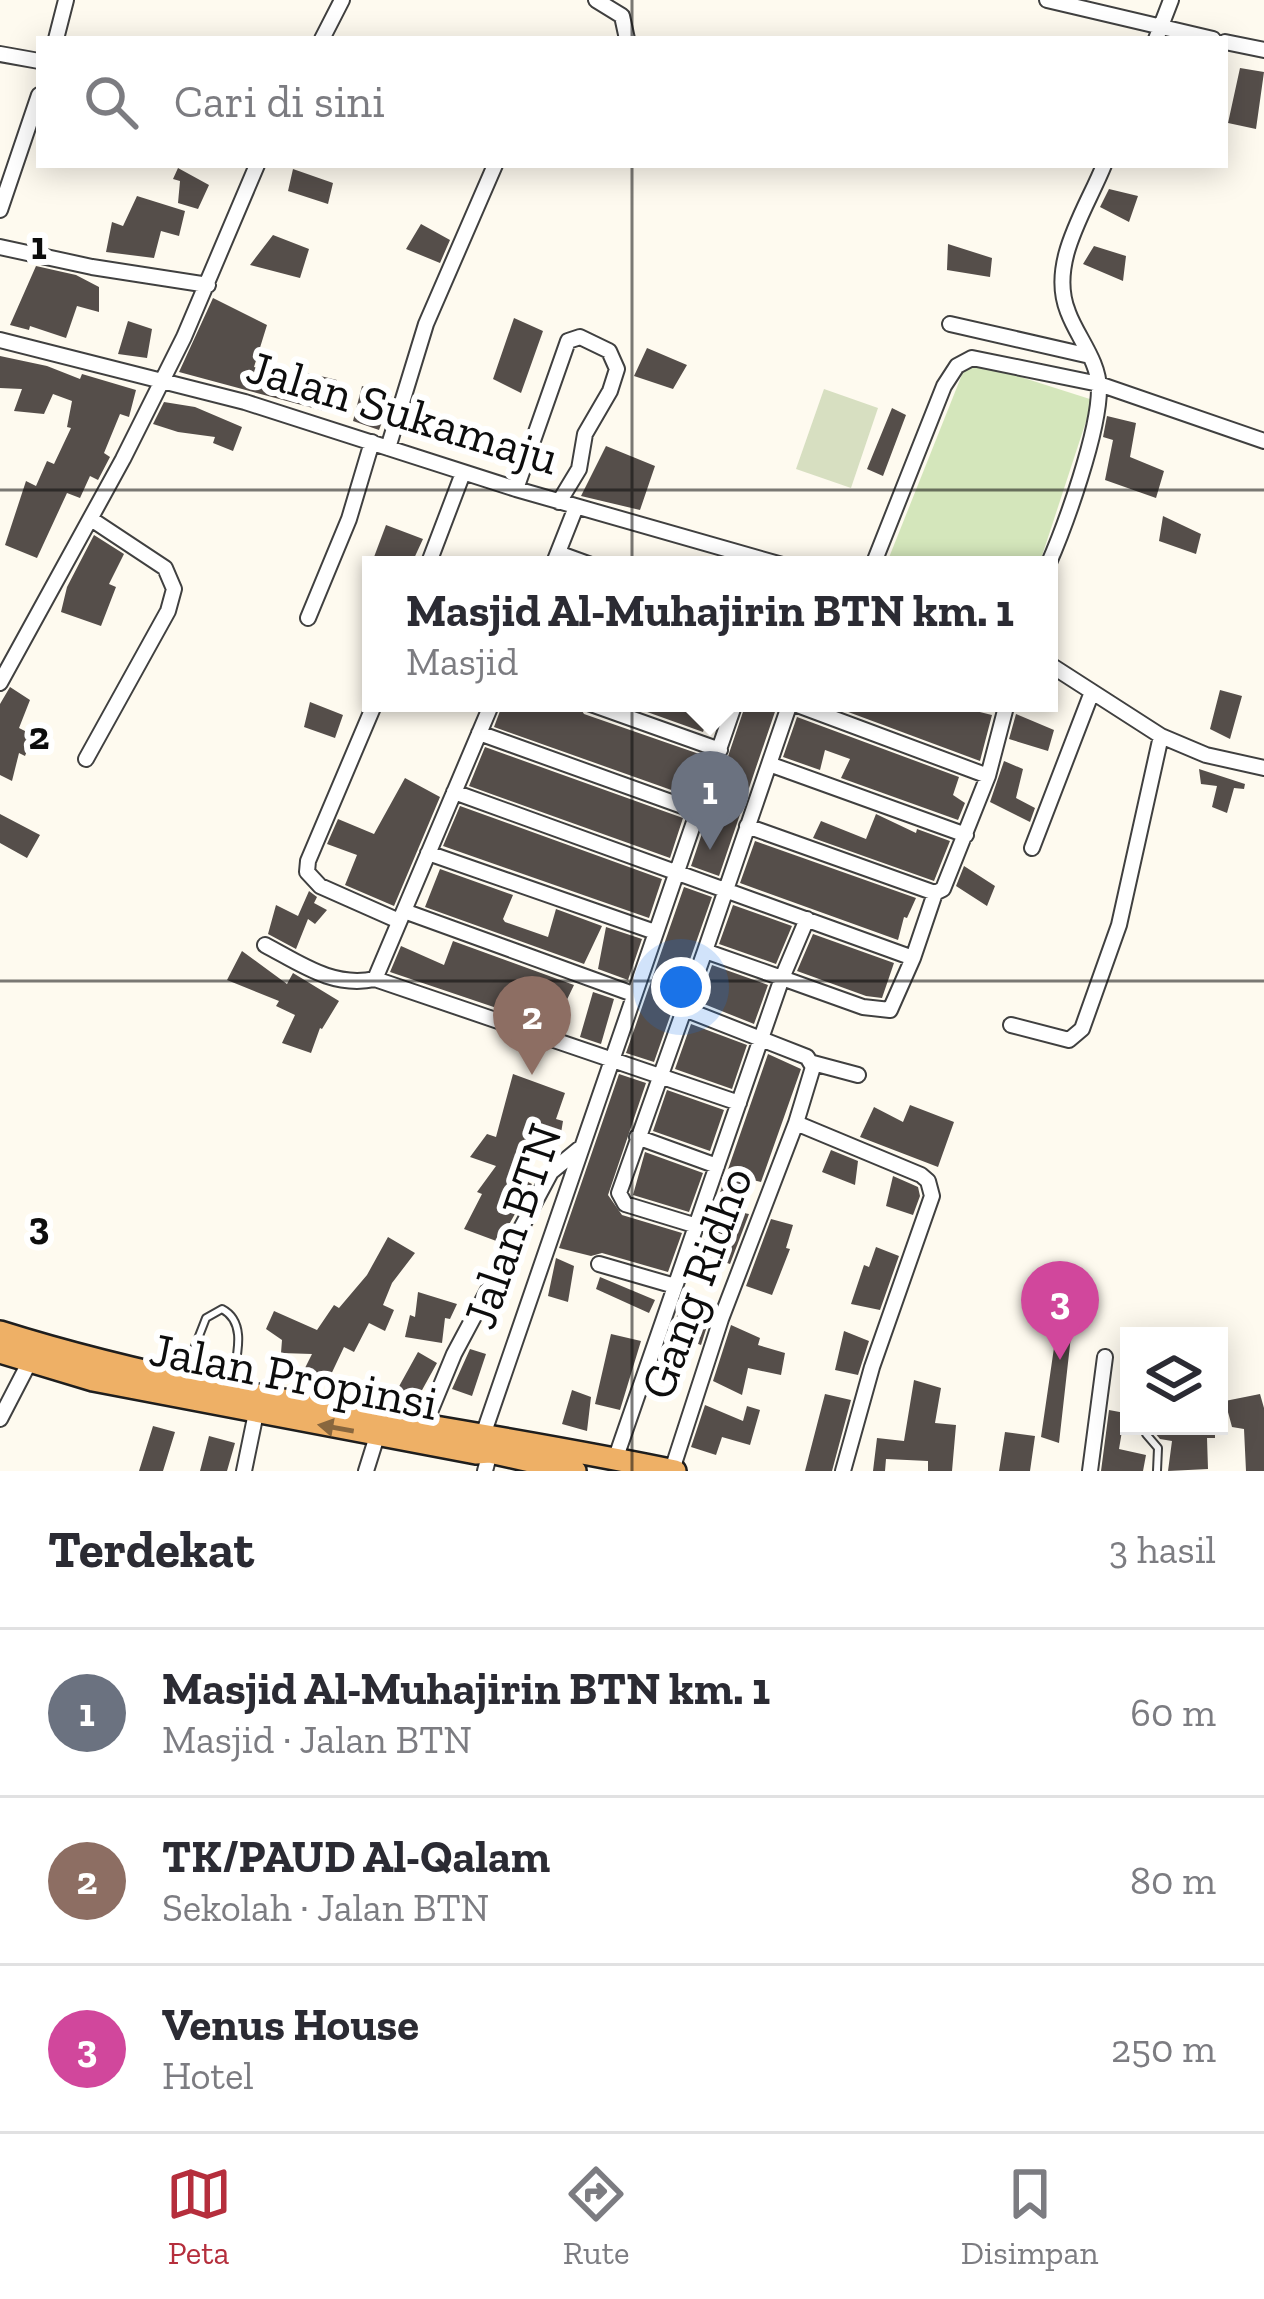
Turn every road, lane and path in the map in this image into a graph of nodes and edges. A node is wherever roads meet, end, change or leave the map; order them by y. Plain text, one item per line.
1 (66, 0) edge
2 (342, 0) edge
3 (596, 0) edge
4 (1047, 0) edge
5 (1171, 0) edge
6 (1158, 34) edge
7 (57, 36) edge
8 (324, 36) edge
9 (626, 36) edge
10 (1228, 43) edge
11 (1264, 50) edge
12 (0, 54) edge
13 (36, 61) edge
14 (36, 104) edge
15 (256, 168) edge
16 (493, 168) edge
17 (1104, 168) edge
18 (0, 210) edge
19 (0, 247) edge
20 (208, 285) junction
21 (950, 324) dead end
22 (0, 340) edge
23 (1090, 356) junction
24 (161, 382) junction
25 (1100, 384) junction
26 (1264, 441) edge
27 (372, 442) junction
28 (388, 448) junction
29 (463, 473) junction
30 (516, 489) junction
31 (559, 502) junction
32 (576, 506) junction
33 (91, 519) junction
34 (431, 556) edge
35 (557, 556) edge
36 (750, 556) edge
37 (877, 556) edge
38 (1051, 556) edge
39 (308, 618) dead end
40 (1058, 670) edge
41 (0, 682) edge
42 (1092, 692) junction
43 (371, 712) edge
44 (488, 712) edge
45 (613, 712) edge
46 (733, 712) edge
47 (789, 712) edge
48 (816, 712) edge
49 (1004, 712) edge
50 (479, 733) junction
51 (1162, 736) junction
52 (720, 750) junction
53 (86, 759) dead end
54 (769, 764) junction
55 (1264, 768) edge
56 (988, 776) junction
57 (454, 792) junction
58 (699, 812) junction
59 (748, 826) junction
60 (966, 835) junction
61 (1033, 848) dead end
62 (428, 853) junction
63 (678, 871) junction
64 (727, 889) junction
65 (935, 893) junction
66 (402, 916) junction
67 (807, 919) junction
68 (656, 932) junction
69 (265, 946) dead end
70 (705, 951) junction
71 (914, 958) junction
72 (782, 978) junction
73 (375, 979) junction
74 (633, 994) junction
75 (682, 1008) junction
76 (1011, 1025) dead end
77 (760, 1040) junction
78 (610, 1058) junction
79 (813, 1063) junction
80 (659, 1076) junction
81 (858, 1076) dead end
82 (739, 1102) junction
83 (796, 1123) junction
84 (638, 1137) junction
85 (579, 1149) junction
86 (717, 1166) junction
87 (698, 1226) junction
88 (599, 1264) dead end
89 (675, 1286) junction
90 (0, 1331) edge
91 (0, 1352) edge
92 (1106, 1357) dead end
93 (28, 1363) junction
94 (179, 1389) junction
95 (232, 1390) junction
96 (256, 1413) junction
97 (0, 1419) edge
98 (422, 1433) junction
99 (1147, 1435) edge
100 (377, 1436) junction
101 (486, 1453) edge
102 (616, 1457) junction
103 (244, 1471) edge
104 (366, 1471) edge
105 (574, 1471) edge
106 (674, 1471) edge
107 (843, 1471) edge
108 (1090, 1471) edge
109 (1157, 1471) edge

1 - 7 street
2 - 8 street
3 - 9 street
4 - 6 street
5 - 6 street
10 - 11 street
12 - 13 street
14 - 18 street
15 - 20 street
16 - 28 street
17 - 23 street
19 - 20 street
20 - 24 street
21 - 23 street
22 - 24 street, Jalan Sukamaju
23 - 25 street
24 - 27 street, Jalan Sukamaju
24 - 33 street
25 - 26 street
25 - 37 street
25 - 38 street
27 - 28 street, Jalan Sukamaju
27 - 39 street
28 - 29 street, Jalan Sukamaju
29 - 30 street, Jalan Sukamaju
29 - 34 street
30 - 31 street, Jalan Sukamaju
30 - 31 street
31 - 32 street, Jalan Sukamaju
32 - 35 street
32 - 36 street, Jalan Sukamaju
33 - 41 street
33 - 53 street
40 - 42 street
42 - 51 street
42 - 61 street
43 - 66 street
44 - 50 street
45 - 52 street
46 - 52 street, Jalan BTN
47 - 54 street
48 - 56 street
49 - 56 street
50 - 57 street
50 - 58 street
51 - 55 street
51 - 76 street
52 - 58 street, Jalan BTN
54 - 59 street
54 - 60 street
56 - 60 street
57 - 62 street
57 - 63 street
58 - 63 street, Jalan BTN
59 - 64 street
59 - 65 street
60 - 65 street
62 - 66 street
62 - 68 street
63 - 64 street
63 - 68 street, Jalan BTN
64 - 67 street
64 - 70 street
65 - 71 street
66 - 73 street
66 - 74 street
67 - 71 street
67 - 72 street
68 - 74 street, Jalan BTN
69 - 73 street
70 - 72 street
70 - 75 street
71 - 72 street
72 - 77 street
73 - 78 street
74 - 78 street, Jalan BTN
75 - 77 street
75 - 80 street
77 - 79 street
77 - 82 street
78 - 80 street
78 - 85 street, Jalan BTN
79 - 81 street
79 - 83 street, Gang Ridho
80 - 82 street
80 - 84 street
82 - 86 street
83 - 106 street, Gang Ridho
83 - 107 street
84 - 86 street
84 - 87 street
85 - 98 street
85 - 101 street, Jalan BTN
86 - 87 street
87 - 89 street
88 - 89 street
89 - 102 street
90 - 94 highway
91 - 93 highway, Jalan Propinsi
92 - 108 street
93 - 94 highway, Jalan Propinsi
93 - 97 street
94 - 95 highway
94 - 95 lane
94 - 96 highway, Jalan Propinsi
95 - 98 highway
100 -> 96 highway, Jalan Propinsi
96 - 103 street
98 - 100 highway, Jalan Propinsi
98 - 101 highway
99 - 109 lane
100 - 104 street
101 - 102 highway
101 - 105 highway, Jalan Propinsi
102 - 106 highway

